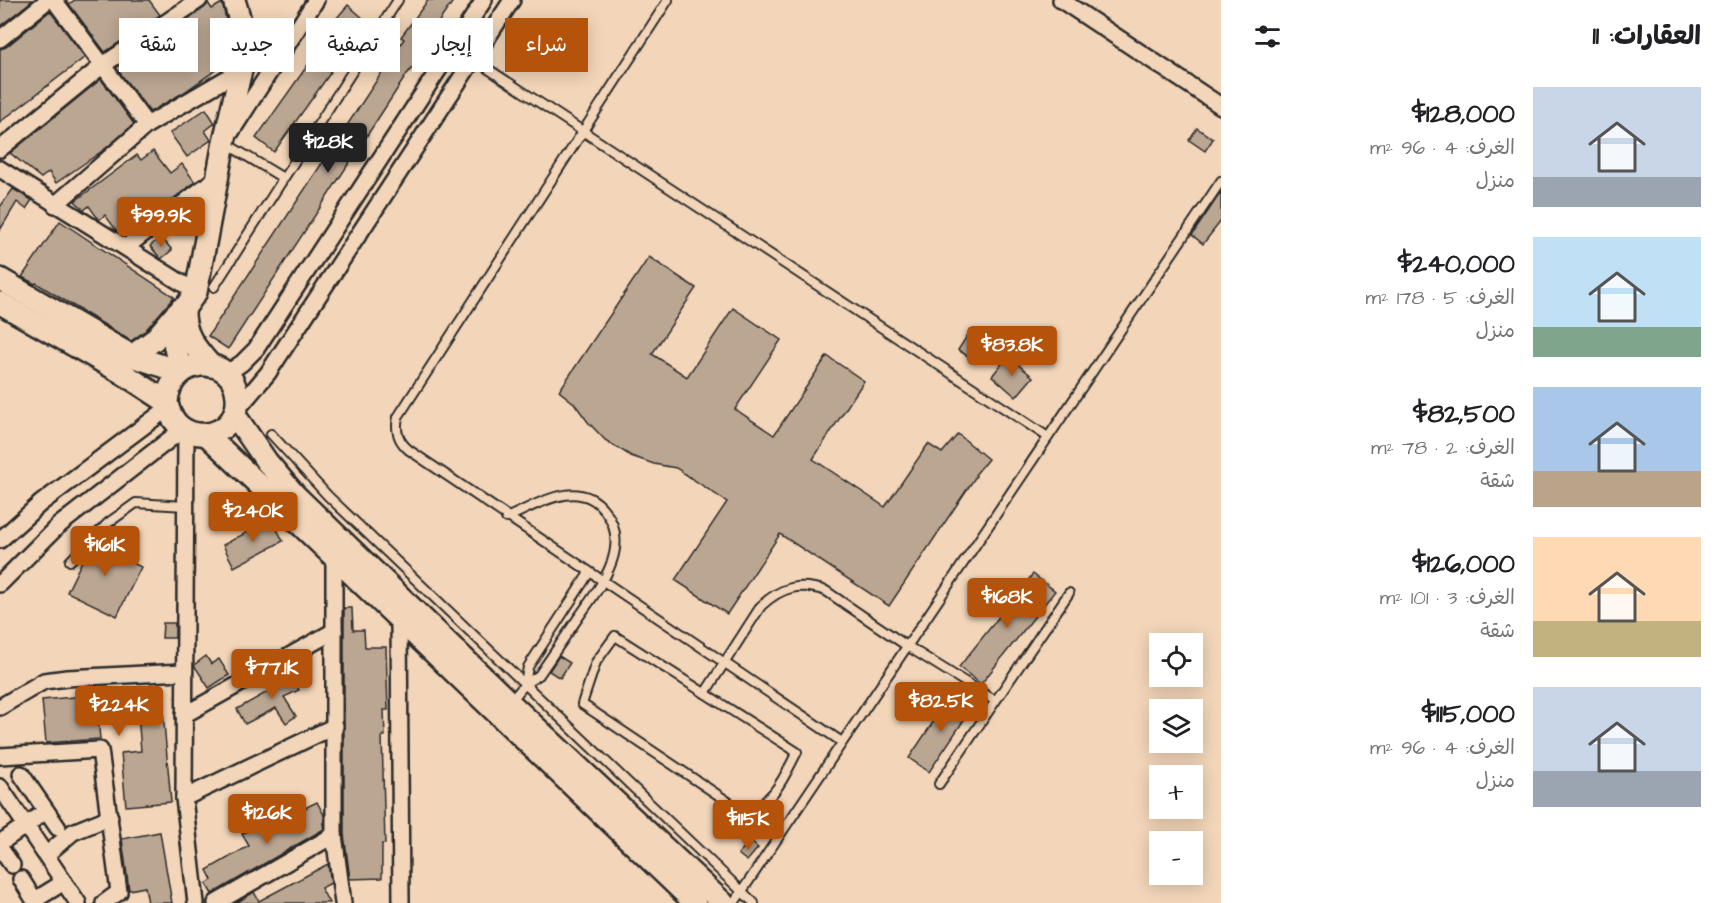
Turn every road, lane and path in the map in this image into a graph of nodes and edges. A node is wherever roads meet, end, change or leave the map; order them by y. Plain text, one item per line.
1 (48, 0) edge
2 (54, 0) edge
3 (199, 0) edge
4 (316, 0) edge
5 (398, 0) edge
6 (484, 0) edge
7 (512, 0) edge
8 (668, 0) edge
9 (1061, 0) edge
10 (493, 29) edge
11 (0, 39) edge
12 (104, 65) junction
13 (238, 72) edge
14 (241, 72) edge
15 (464, 72) edge
16 (493, 72) edge
17 (1221, 106) edge
18 (147, 125) junction
19 (584, 130) junction
20 (224, 142) junction
21 (0, 149) edge
22 (0, 169) edge
23 (219, 176) junction
24 (283, 178) junction
25 (1221, 181) edge
26 (55, 205) junction
27 (126, 247) junction
28 (0, 279) edge
29 (194, 300) junction
30 (0, 303) edge
31 (132, 356) junction
32 (218, 370) junction
33 (182, 371) junction
34 (167, 405) junction
35 (235, 413) junction
36 (184, 430) junction
37 (271, 434) dead end
38 (207, 435) junction
39 (1048, 437) junction
40 (185, 506) junction
41 (506, 518) junction
42 (0, 540) edge
43 (334, 556) junction
44 (70, 561) dead end
45 (590, 573) junction
46 (603, 582) junction
47 (0, 584) edge
48 (1069, 593) dead end
49 (399, 619) junction
50 (334, 631) junction
51 (907, 646) junction
52 (724, 663) junction
53 (183, 672) junction
54 (525, 684) junction
55 (705, 693) junction
56 (994, 700) junction
57 (0, 707) edge
58 (504, 710) junction
59 (184, 715) junction
60 (335, 726) junction
61 (842, 742) junction
62 (0, 756) edge
63 (21, 774) dead end
64 (939, 784) dead end
65 (0, 787) edge
66 (184, 798) junction
67 (46, 811) junction
68 (111, 817) junction
69 (26, 825) junction
70 (58, 828) dead end
71 (334, 835) junction
72 (0, 843) edge
73 (0, 848) edge
74 (46, 855) junction
75 (12, 865) dead end
76 (21, 879) dead end
77 (64, 882) junction
78 (742, 891) junction
79 (35, 902) edge
80 (78, 903) edge
81 (104, 903) edge
82 (196, 903) edge
83 (216, 903) edge
84 (343, 903) edge
85 (401, 903) edge
86 (695, 903) edge
87 (723, 903) edge
88 (734, 903) edge
89 (754, 903) edge

1 - 11 street
2 - 12 street
3 - 12 street
4 - 20 street
5 - 24 lane
6 - 32 street
7 - 10 street
8 - 19 lane
9 - 17 street
12 - 18 street
12 - 21 street
13 - 18 street
14 - 20 main road
15 - 35 street
16 - 19 lane
18 - 26 street
19 - 39 lane
19 - 41 lane
20 - 23 main road
20 - 24 lane
22 - 26 street
23 - 27 street
23 - 29 main road
24 - 29 lane
25 - 39 lane
26 - 27 street
27 - 29 street
28 - 31 main road
29 - 31 main road
29 - 32 main road
29 - 33 main road
30 - 34 main road
31 - 33 main road
32 - 33 main road
32 - 35 main road
33 - 34 main road
34 - 36 main road
34 - 42 street
35 - 38 main road
35 - 58 main road
36 - 38 main road
36 - 40 street
36 - 47 street
37 - 54 lane
38 - 43 main road
39 - 51 lane
40 - 44 lane
40 - 53 street
41 - 45 lane
41 - 46 lane
43 - 49 main road
43 - 50 street
45 - 46 lane
45 - 54 lane
46 - 52 lane
46 - 54 lane
48 - 56 lane
49 - 58 main road
49 - 85 street
50 - 59 street
50 - 60 street
51 - 52 lane
51 - 56 lane
51 - 61 lane
52 - 55 lane
52 - 61 lane
53 - 57 street
53 - 59 street
54 - 58 lane
54 - 78 lane
55 - 55 lane
56 - 64 lane
58 - 86 main road
58 - 87 main road
59 - 66 street
60 - 66 street
60 - 71 street
61 - 78 lane
62 - 68 street
63 - 67 street
65 - 69 street
66 - 82 street
67 - 69 street
67 - 70 street
68 - 74 street
68 - 81 street
69 - 72 street
69 - 74 street
71 - 83 street
71 - 84 street
73 - 75 street
74 - 77 street
76 - 79 street
77 - 79 street
77 - 80 street
78 - 88 lane
78 - 89 lane

